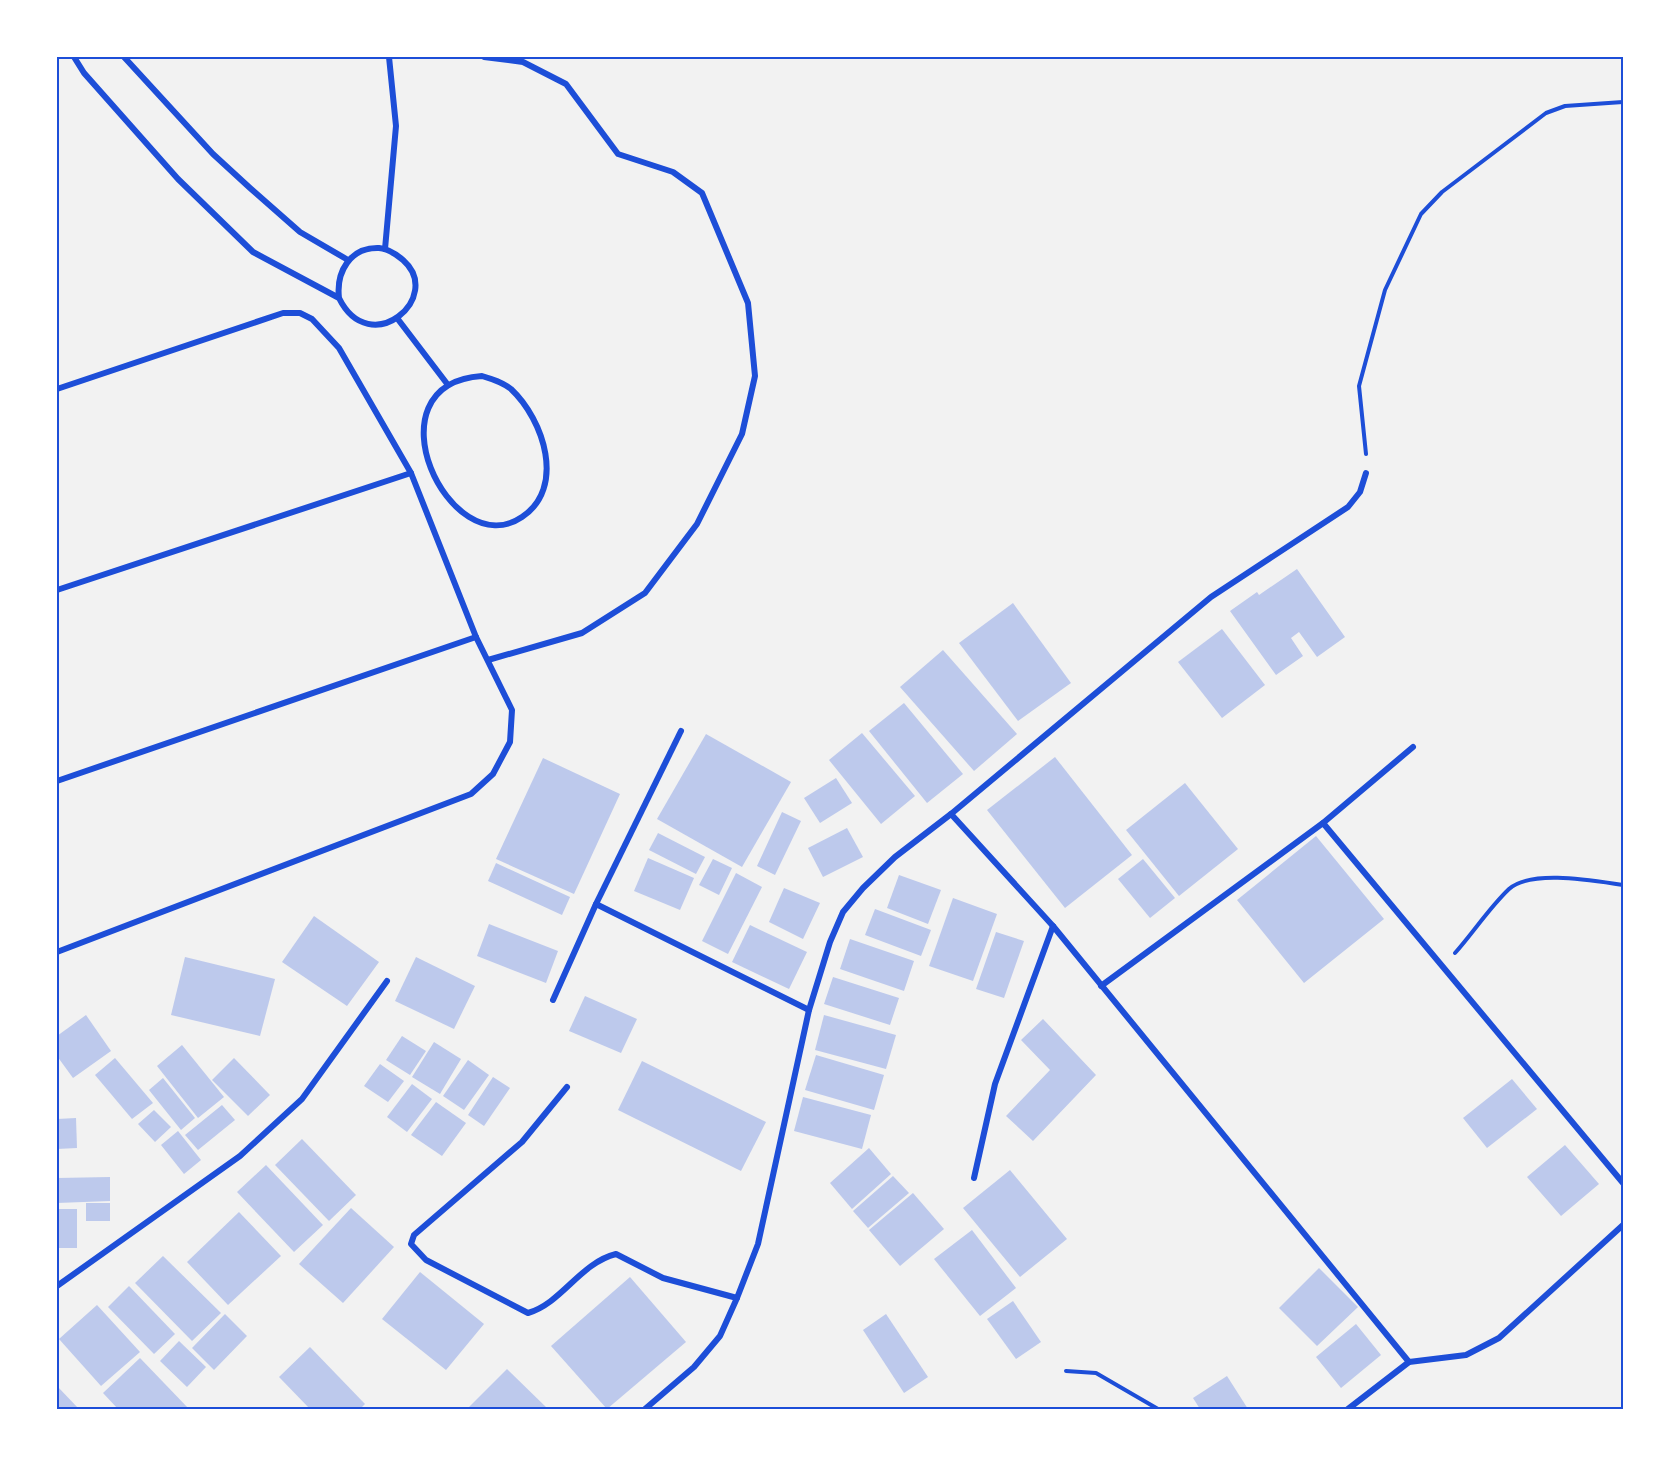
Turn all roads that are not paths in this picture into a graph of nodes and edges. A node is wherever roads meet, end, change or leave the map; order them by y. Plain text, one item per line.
1 (74, 57) edge
2 (124, 57) edge
3 (389, 57) edge
4 (484, 57) edge
5 (385, 249) junction
6 (348, 260) junction
7 (339, 298) junction
8 (397, 318) junction
9 (448, 385) junction
10 (57, 389) edge
11 (1367, 469) road end
12 (411, 473) junction
13 (57, 590) edge
14 (476, 637) junction
15 (488, 660) junction
16 (681, 731) dead end
17 (1413, 747) dead end
18 (57, 781) edge
19 (951, 814) junction
20 (1323, 824) junction
21 (596, 904) junction
22 (1053, 926) junction
23 (57, 952) edge
24 (387, 981) dead end
25 (1101, 986) junction
26 (553, 1000) dead end
27 (809, 1010) junction
28 (567, 1087) dead end
29 (974, 1178) dead end
30 (1623, 1183) edge
31 (1623, 1225) edge
32 (57, 1286) edge
33 (737, 1298) junction
34 (1409, 1362) junction
35 (645, 1409) edge
36 (1348, 1409) edge

1 - 7 street
2 - 6 street
3 - 5 street
4 - 15 street
5 - 6 street
5 - 8 street
6 - 7 street
7 - 8 street
8 - 9 street
9 - 9 street
10 - 12 street
11 - 19 street
12 - 13 street
12 - 14 street
14 - 15 street
14 - 18 street
15 - 23 street
16 - 21 street
17 - 20 street
19 - 22 street
19 - 27 street
20 - 25 street
20 - 30 street
21 - 26 street
21 - 27 street
22 - 25 street
22 - 29 street
24 - 32 street
25 - 34 street
27 - 33 street
28 - 33 street
31 - 34 street
33 - 35 street
34 - 36 street

